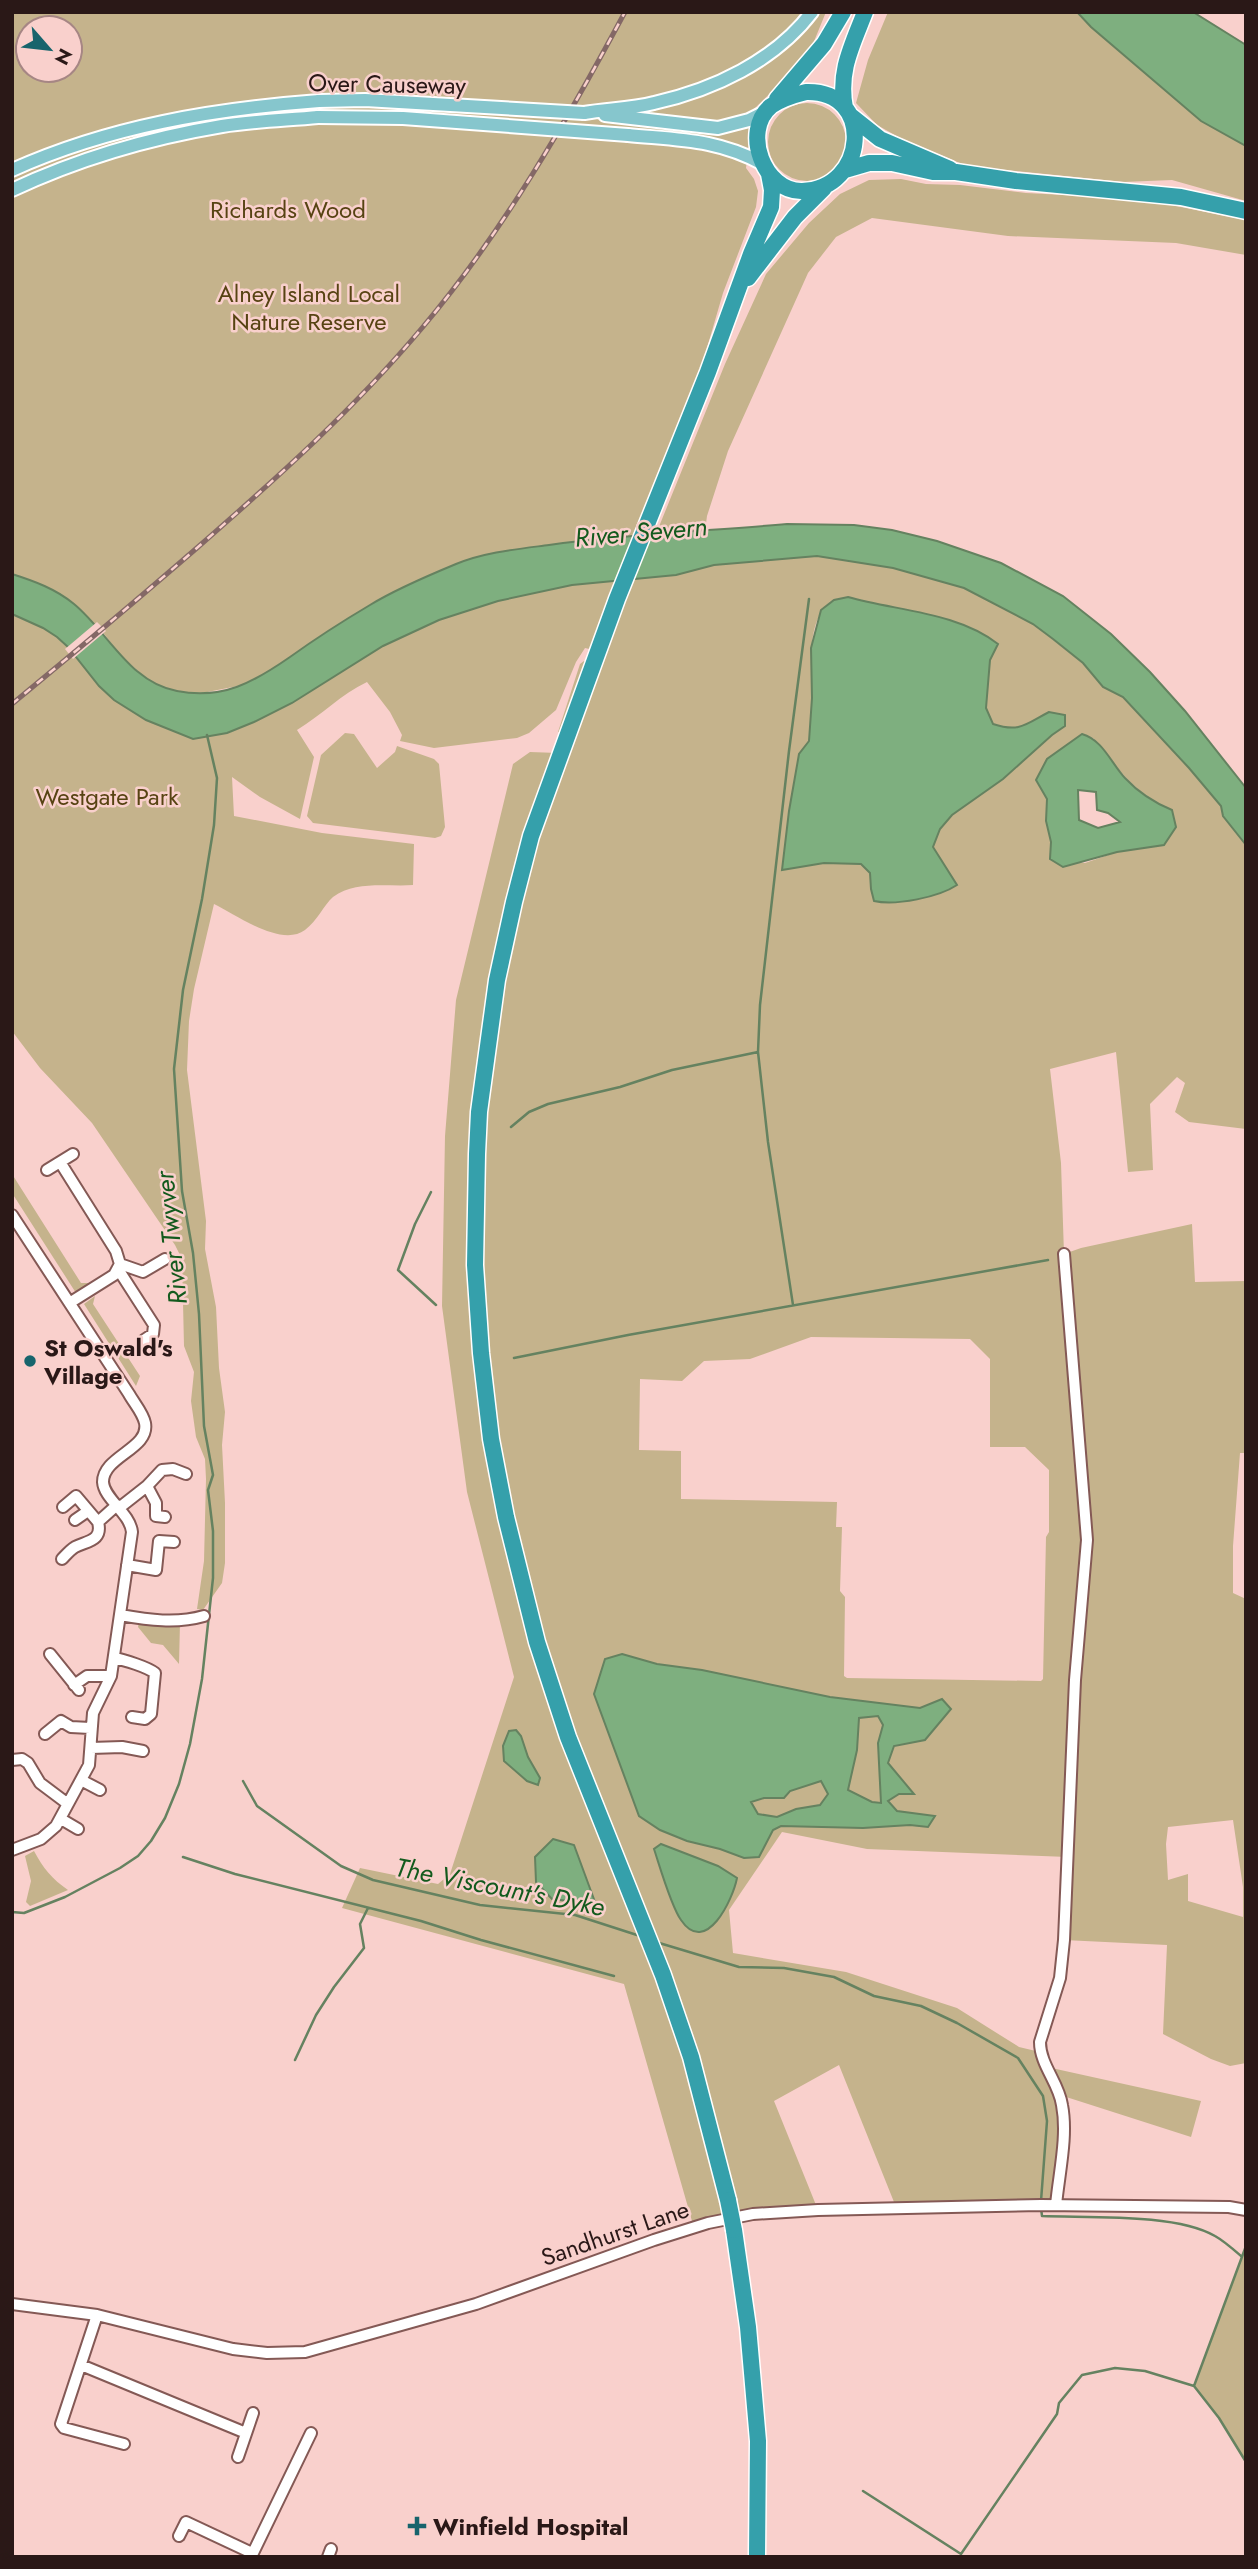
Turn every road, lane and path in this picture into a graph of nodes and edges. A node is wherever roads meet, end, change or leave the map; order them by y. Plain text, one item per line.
1 (812, 12) edge
2 (843, 12) edge
3 (865, 12) edge
4 (769, 109) junction
5 (219, 111) junction
6 (630, 112) junction
7 (848, 112) junction
8 (221, 127) junction
9 (17, 168) edge
10 (766, 169) junction
11 (845, 170) junction
12 (956, 172) junction
13 (827, 186) junction
14 (12, 190) edge
15 (1246, 211) edge
16 (738, 291) junction
17 (73, 1154) dead end
18 (60, 1162) junction
19 (47, 1170) dead end
20 (12, 1215) edge
21 (1064, 1254) dead end
22 (165, 1259) dead end
23 (119, 1266) junction
24 (71, 1302) junction
25 (144, 1340) dead end
26 (186, 1474) dead end
27 (147, 1486) junction
28 (118, 1506) junction
29 (63, 1507) dead end
30 (88, 1511) junction
31 (165, 1517) dead end
32 (75, 1520) dead end
33 (98, 1522) junction
34 (174, 1542) dead end
35 (62, 1559) dead end
36 (127, 1565) junction
37 (120, 1615) junction
38 (204, 1616) dead end
39 (50, 1654) dead end
40 (114, 1658) junction
41 (111, 1676) junction
42 (132, 1717) dead end
43 (90, 1728) junction
44 (45, 1734) dead end
45 (91, 1748) junction
46 (143, 1751) dead end
47 (12, 1760) edge
48 (80, 1780) junction
49 (100, 1790) dead end
50 (68, 1804) junction
51 (61, 1819) junction
52 (78, 1829) dead end
53 (12, 1850) edge
54 (1056, 2205) junction
55 (1246, 2210) edge
56 (12, 2304) edge
57 (97, 2315) junction
58 (81, 2365) junction
59 (253, 2413) dead end
60 (246, 2432) junction
61 (312, 2432) dead end
62 (124, 2444) dead end
63 (238, 2457) dead end
64 (179, 2536) dead end
65 (252, 2555) edge
66 (757, 2557) edge

1 - 6 main road
2 - 4 highway
3 - 7 highway
4 - 6 main road
4 - 7 highway
4 - 10 highway
5 - 6 main road, Over Causeway, bridge
5 - 8 main road
5 - 9 main road, Over Causeway
7 - 11 highway
7 - 12 highway
8 - 10 main road, Over Causeway, bridge
8 - 14 main road, Over Causeway
10 - 13 highway
10 - 16 highway
11 - 12 highway
11 - 13 highway
12 - 15 highway
13 - 16 highway
16 - 66 highway, bridge
17 - 18 street
18 - 19 street
18 - 23 street
20 - 24 street
21 - 54 street
22 - 23 street
23 - 24 street
23 - 25 street
24 - 28 street
26 - 27 street
27 - 28 street
27 - 31 street
28 - 33 street
28 - 36 street
29 - 30 street
30 - 32 street
30 - 33 street
33 - 35 street
34 - 36 street
36 - 37 street
37 - 38 street
37 - 40 street
39 - 41 street
40 - 41 street
40 - 42 street
41 - 43 street
43 - 44 street
43 - 45 street
45 - 46 street
45 - 48 street
47 - 50 street
48 - 49 street
48 - 50 street
50 - 51 street
51 - 52 street
51 - 53 street
54 - 55 street, Sandhurst Lane
54 - 57 street, Sandhurst Lane
56 - 57 street, Sandhurst Lane
57 - 58 street
58 - 60 street
58 - 62 street
59 - 60 street
60 - 63 street
61 - 65 street
64 - 65 street

